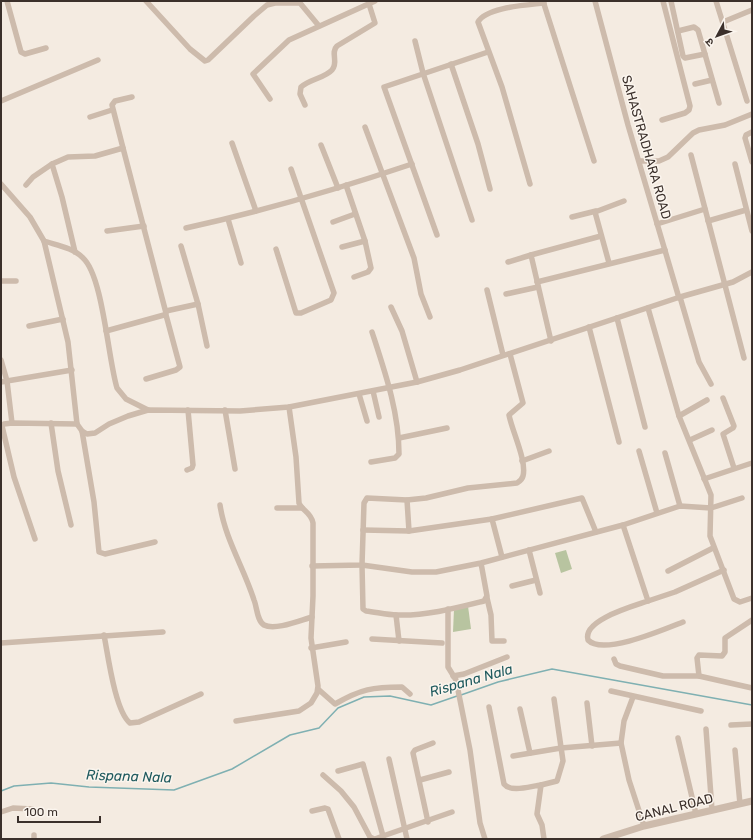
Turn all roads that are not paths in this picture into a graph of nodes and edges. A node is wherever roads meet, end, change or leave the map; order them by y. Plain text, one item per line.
1 (9, 1) edge
2 (146, 1) edge
3 (375, 1) edge
4 (595, 1) edge
5 (663, 1) edge
6 (671, 1) edge
7 (716, 1) edge
8 (543, 2) edge
9 (369, 4) junction
10 (752, 10) edge
11 (723, 22) junction
12 (318, 26) junction
13 (678, 31) junction
14 (415, 41) dead end
15 (46, 48) dead end
16 (488, 52) junction
17 (705, 54) junction
18 (98, 60) dead end
19 (451, 64) junction
20 (423, 73) junction
21 (712, 80) junction
22 (694, 84) dead end
23 (132, 97) dead end
24 (270, 100) dead end
25 (1, 101) edge
26 (747, 101) dead end
27 (719, 103) dead end
28 (305, 105) dead end
29 (112, 110) junction
30 (752, 114) edge
31 (90, 117) dead end
32 (662, 120) dead end
33 (364, 127) dead end
34 (752, 132) edge
35 (232, 143) dead end
36 (320, 145) dead end
37 (123, 148) junction
38 (691, 156) dead end
39 (594, 161) dead end
40 (640, 161) junction
41 (752, 162) edge
42 (52, 164) junction
43 (412, 164) junction
44 (735, 164) dead end
45 (291, 169) dead end
46 (382, 174) junction
47 (1, 184) edge
48 (530, 184) dead end
49 (26, 185) dead end
50 (346, 185) junction
51 (338, 188) junction
52 (490, 189) dead end
53 (302, 198) junction
54 (624, 201) dead end
55 (705, 208) junction
56 (596, 210) junction
57 (746, 210) junction
58 (256, 211) junction
59 (355, 214) junction
60 (572, 217) dead end
61 (228, 219) junction
62 (472, 220) dead end
63 (708, 221) junction
64 (333, 222) dead end
65 (657, 224) junction
66 (144, 226) junction
67 (186, 228) dead end
68 (107, 231) dead end
69 (752, 231) edge
70 (437, 235) dead end
71 (601, 236) junction
72 (44, 241) junction
73 (365, 241) junction
74 (181, 246) dead end
75 (342, 247) dead end
76 (276, 249) dead end
77 (665, 250) junction
78 (75, 252) junction
79 (531, 255) junction
80 (508, 262) dead end
81 (241, 263) dead end
82 (609, 263) junction
83 (752, 272) edge
84 (354, 277) dead end
85 (1, 281) edge
86 (16, 281) dead end
87 (537, 285) junction
88 (724, 285) junction
89 (487, 290) dead end
90 (506, 294) dead end
91 (679, 297) junction
92 (198, 304) junction
93 (391, 307) dead end
94 (648, 308) junction
95 (166, 313) junction
96 (430, 317) dead end
97 (617, 318) junction
98 (63, 319) junction
99 (29, 326) dead end
100 (588, 327) junction
101 (106, 331) junction
102 (372, 332) dead end
103 (551, 341) junction
104 (207, 346) dead end
105 (510, 354) junction
106 (503, 355) junction
107 (744, 358) dead end
108 (1, 360) edge
109 (72, 370) junction
110 (146, 379) dead end
111 (4, 382) edge
112 (417, 382) junction
113 (711, 384) dead end
114 (389, 388) junction
115 (374, 391) junction
116 (359, 394) junction
117 (723, 398) dead end
118 (707, 400) dead end
119 (289, 407) junction
120 (148, 410) junction
121 (188, 410) junction
122 (225, 410) junction
123 (679, 416) junction
124 (379, 417) dead end
125 (367, 421) dead end
126 (12, 423) junction
127 (50, 423) junction
128 (78, 424) junction
129 (2, 426) edge
130 (645, 427) dead end
131 (447, 428) dead end
132 (712, 430) dead end
133 (82, 431) junction
134 (399, 438) junction
135 (690, 440) junction
136 (619, 442) dead end
137 (549, 451) dead end
138 (639, 451) dead end
139 (665, 453) dead end
140 (522, 461) junction
141 (371, 462) dead end
142 (752, 463) edge
143 (734, 468) junction
144 (235, 469) dead end
145 (187, 470) dead end
146 (704, 479) junction
147 (742, 498) dead end
148 (407, 500) junction
149 (220, 505) dead end
150 (680, 506) junction
151 (277, 508) dead end
152 (302, 508) junction
153 (711, 508) junction
154 (657, 513) junction
155 (492, 519) junction
156 (71, 524) dead end
157 (623, 524) junction
158 (363, 530) junction
159 (409, 531) junction
160 (596, 532) junction
161 (35, 539) dead end
162 (155, 542) dead end
163 (713, 548) junction
164 (528, 550) junction
165 (502, 557) junction
166 (481, 563) junction
167 (362, 565) junction
168 (312, 566) junction
169 (724, 570) junction
170 (668, 571) dead end
171 (536, 580) junction
172 (512, 586) dead end
173 (540, 593) dead end
174 (487, 598) junction
175 (752, 598) edge
176 (648, 601) junction
177 (448, 610) junction
178 (396, 615) junction
179 (312, 617) junction
180 (752, 620) edge
181 (683, 622) dead end
182 (163, 632) dead end
183 (104, 635) junction
184 (372, 639) dead end
185 (399, 641) junction
186 (504, 641) dead end
187 (346, 642) dead end
188 (1, 643) edge
189 (442, 643) dead end
190 (311, 648) junction
191 (507, 657) dead end
192 (614, 658) dead end
193 (699, 676) junction
194 (455, 678) junction
195 (752, 688) edge
196 (318, 689) junction
197 (612, 691) dead end
198 (201, 694) dead end
199 (410, 694) dead end
200 (633, 697) junction
201 (554, 699) dead end
202 (587, 703) dead end
203 (489, 707) dead end
204 (520, 709) dead end
205 (701, 711) dead end
206 (236, 721) dead end
207 (752, 724) edge
208 (731, 725) dead end
209 (706, 729) dead end
210 (678, 738) dead end
211 (433, 743) dead end
212 (621, 743) junction
213 (592, 746) junction
214 (561, 748) junction
215 (735, 750) dead end
216 (530, 753) junction
217 (513, 756) dead end
218 (388, 760) dead end
219 (338, 771) dead end
220 (449, 772) dead end
221 (323, 775) dead end
222 (420, 780) junction
223 (541, 785) junction
224 (752, 801) edge
225 (740, 804) junction
226 (32, 810) dead end
227 (712, 810) junction
228 (312, 811) dead end
229 (1, 812) edge
230 (452, 812) dead end
231 (696, 814) junction
232 (428, 822) junction
233 (644, 826) junction
234 (404, 830) junction
235 (383, 836) junction
236 (339, 839) edge
237 (374, 839) edge
238 (407, 839) edge
239 (485, 839) edge
240 (544, 839) edge
241 (603, 839) edge

1 - 15 street
2 - 12 street
3 - 9 street
4 - 40 street, SAHASTRADHARA ROAD
5 - 32 street
6 - 13 street
7 - 11 street
8 - 16 street
8 - 39 street
9 - 12 street
9 - 28 street
10 - 11 street
11 - 26 street
12 - 24 street
13 - 17 street
13 - 17 street
14 - 20 street
16 - 19 street
16 - 48 street
17 - 21 street
18 - 25 street
19 - 20 street
19 - 52 street
20 - 43 street
20 - 62 street
21 - 22 street
21 - 27 street
23 - 29 street
29 - 31 street
29 - 37 street
30 - 40 street
33 - 46 street
34 - 41 street
35 - 58 street
36 - 51 street
37 - 42 street
37 - 66 street
38 - 55 street
40 - 65 street, SAHASTRADHARA ROAD
42 - 49 street
42 - 78 street
43 - 46 street
43 - 70 street
44 - 57 street
45 - 53 street
46 - 50 street
46 - 96 street
47 - 72 street
50 - 51 street
50 - 59 street
51 - 53 street
53 - 58 street
53 - 76 street
54 - 56 street
55 - 63 street
55 - 65 street
56 - 60 street
56 - 71 street
57 - 63 street
57 - 69 street
58 - 61 street
59 - 64 street
59 - 73 street
61 - 67 street
61 - 81 street
63 - 88 street
65 - 77 street, SAHASTRADHARA ROAD
66 - 68 street
66 - 95 street
71 - 79 street
71 - 82 street
72 - 78 street
72 - 98 street
73 - 75 street
73 - 84 street
74 - 92 street
77 - 82 street
77 - 91 street, SAHASTRADHARA ROAD
78 - 101 street
79 - 80 street
79 - 87 street
82 - 87 street
83 - 88 street
85 - 86 street
87 - 90 street
87 - 103 street
88 - 91 street
88 - 107 street
89 - 106 street
91 - 94 street
91 - 113 street, SAHASTRADHARA ROAD
92 - 95 street
92 - 104 street
93 - 112 street
94 - 97 street
94 - 123 street
95 - 101 street
95 - 110 street
97 - 100 street
97 - 130 street
98 - 99 street
98 - 109 street
100 - 103 street
100 - 136 street
101 - 120 street
102 - 114 street
103 - 105 street
105 - 106 street
105 - 140 street
106 - 112 street
108 - 111 street
109 - 111 street
109 - 128 street
111 - 126 street
112 - 114 street
114 - 115 street
114 - 134 street
115 - 116 street
115 - 124 street
116 - 119 street
116 - 125 street
117 - 143 street
118 - 123 street
119 - 122 street
119 - 152 street
120 - 121 street
120 - 133 street
121 - 122 street
121 - 145 street
122 - 144 street
123 - 135 street
126 - 127 street
126 - 129 street
127 - 128 street
127 - 156 street
128 - 133 street
129 - 161 street
131 - 134 street
132 - 135 street
133 - 162 street
134 - 141 street
135 - 146 street
137 - 140 street
138 - 154 street
139 - 150 street
140 - 148 street
142 - 143 street
143 - 146 street
146 - 153 street
147 - 153 street
148 - 158 street
148 - 159 street
149 - 179 street
150 - 153 street
150 - 154 street
151 - 152 street
152 - 168 street
153 - 163 street
154 - 157 street
155 - 159 street
155 - 160 street
155 - 165 street
157 - 160 street
157 - 176 street
158 - 159 street
158 - 167 street
160 - 164 street
163 - 169 street
163 - 170 street
164 - 165 street
164 - 171 street
165 - 166 street
166 - 167 street
166 - 174 street
167 - 168 street
167 - 178 street
168 - 179 street
169 - 175 street
169 - 176 street
171 - 172 street
171 - 173 street
174 - 177 street
174 - 186 street
176 - 181 street
177 - 178 street
177 - 194 street
178 - 185 street
179 - 190 street
180 - 193 street
182 - 183 street
183 - 188 street
183 - 198 street
184 - 185 street
185 - 189 street
187 - 190 street
190 - 196 street
191 - 194 street
192 - 193 street
193 - 195 street
194 - 239 street
196 - 199 street
196 - 206 street
197 - 200 street
200 - 205 street
200 - 212 street
201 - 214 street
202 - 213 street
203 - 223 street
204 - 216 street
207 - 208 street
209 - 227 street
210 - 231 street
211 - 222 street
212 - 213 street
212 - 233 street
213 - 214 street
214 - 216 street
214 - 223 street
215 - 225 street
216 - 217 street
218 - 234 street
219 - 235 street
220 - 222 street
221 - 237 street
222 - 232 street
223 - 240 street
224 - 225 street, CANAL ROAD
225 - 227 street, CANAL ROAD
226 - 229 street
227 - 231 street, CANAL ROAD
228 - 236 street
230 - 232 street
231 - 233 street, CANAL ROAD
232 - 234 street
233 - 241 street, CANAL ROAD
234 - 235 street
234 - 238 street
235 - 237 street

